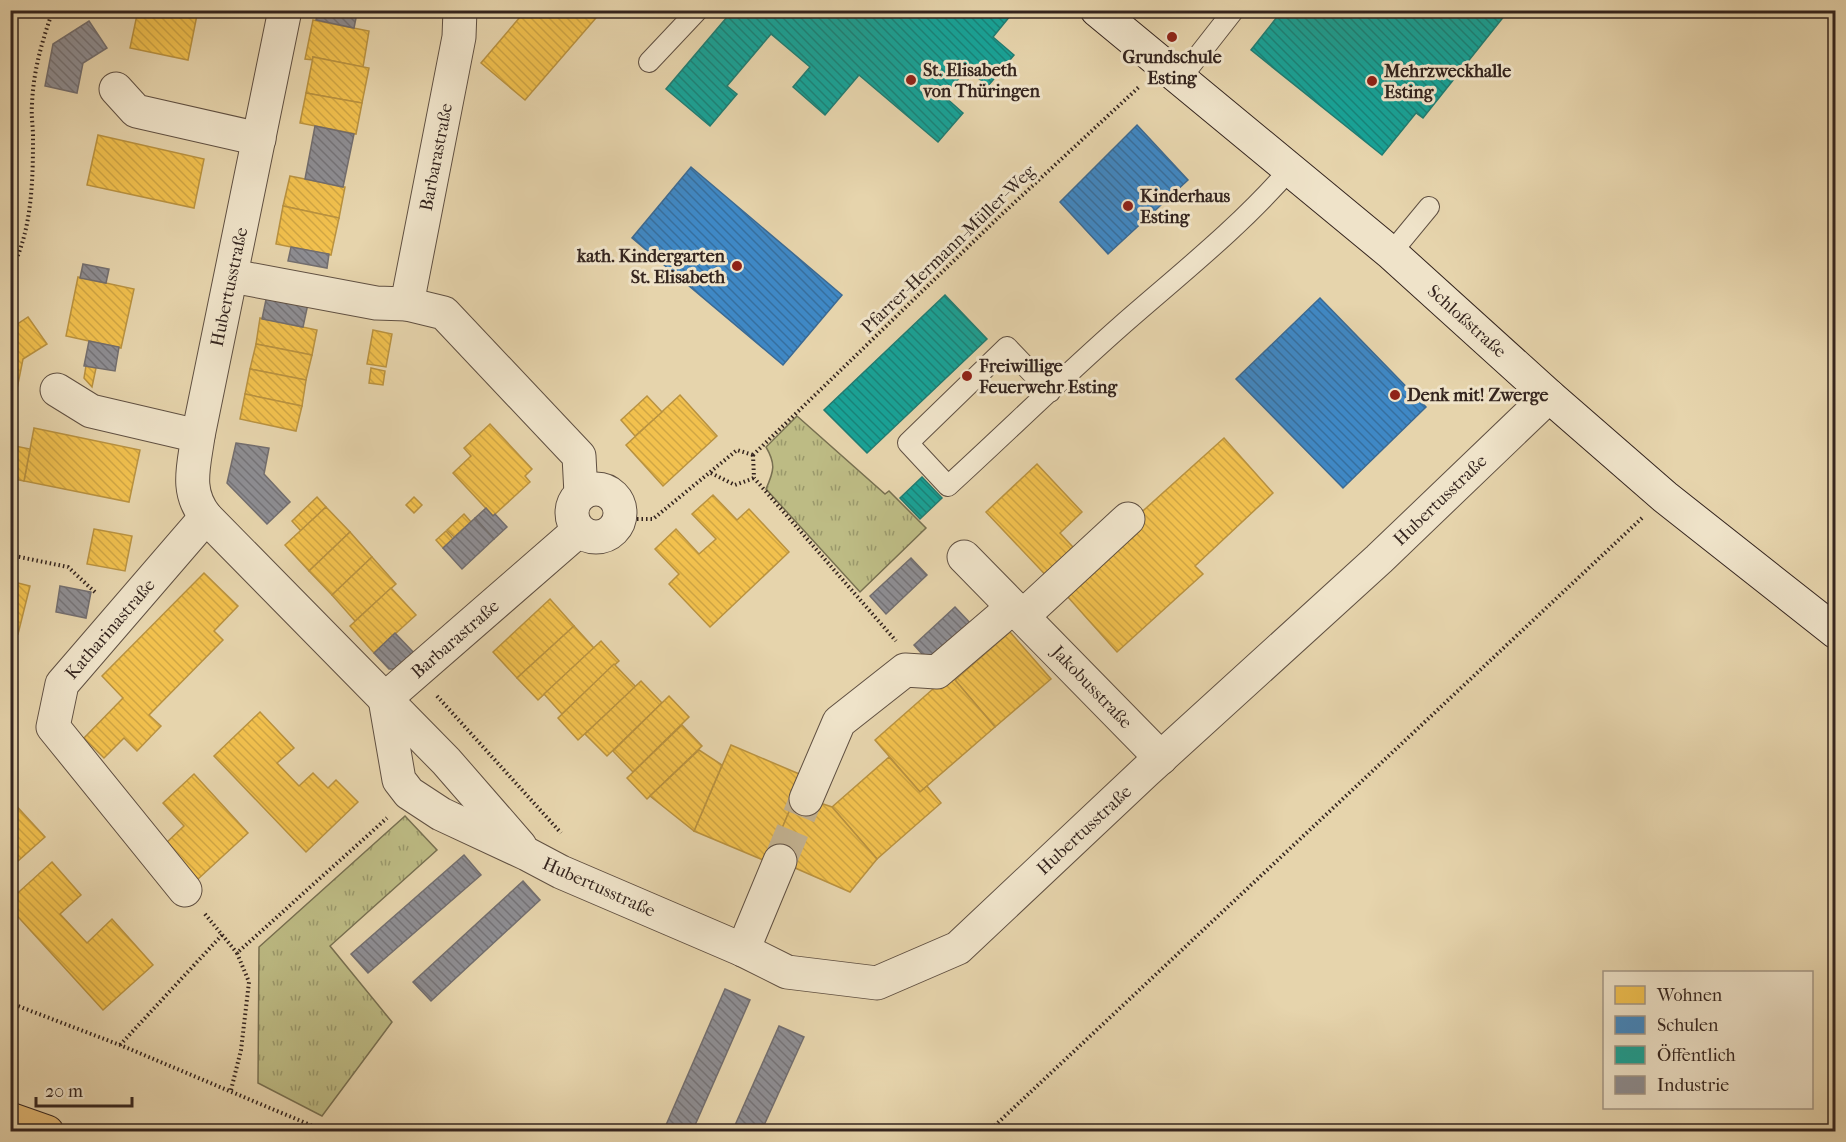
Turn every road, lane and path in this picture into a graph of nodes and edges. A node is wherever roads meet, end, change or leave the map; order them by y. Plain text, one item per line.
1 (54, 10) edge
2 (285, 10) edge
3 (460, 10) edge
4 (698, 10) edge
5 (1097, 10) edge
6 (1234, 10) edge
7 (649, 62) dead end
8 (1172, 72) junction
9 (116, 89) dead end
10 (259, 139) junction
11 (1290, 169) junction
12 (1428, 207) dead end
13 (1391, 252) junction
14 (10, 272) edge
15 (232, 276) junction
16 (407, 304) junction
17 (57, 390) dead end
18 (1050, 392) junction
19 (1549, 396) junction
20 (198, 436) junction
21 (753, 455) junction
22 (711, 473) junction
23 (754, 478) junction
24 (581, 494) junction
25 (1665, 497) junction
26 (206, 517) junction
27 (619, 519) junction
28 (1128, 519) dead end
29 (578, 531) junction
30 (10, 555) edge
31 (964, 557) dead end
32 (1018, 611) junction
33 (121, 616) junction
34 (1836, 633) edge
35 (921, 670) junction
36 (416, 674) junction
37 (385, 699) junction
38 (1161, 758) junction
39 (806, 799) tunnel mouth
40 (393, 813) dead end
41 (566, 838) dead end
42 (527, 854) junction
43 (780, 861) tunnel mouth
44 (185, 890) joint
45 (222, 935) junction
46 (743, 950) junction
47 (237, 952) junction
48 (10, 1003) edge
49 (120, 1045) junction
50 (231, 1090) junction
51 (10, 1119) edge
52 (47, 1131) edge
53 (327, 1131) edge
54 (988, 1131) edge

1 - 14 path
2 - 10 street, Hubertusstraße
3 - 16 street, Barbarastraße
4 - 7 lane
5 - 8 street, Schloßstraße
6 - 8 lane
8 - 11 street, Schloßstraße
8 - 21 path, Pfarrer-Hermann-Müller-Weg
9 - 10 street
10 - 15 street, Hubertusstraße
11 - 13 street, Schloßstraße
11 - 18 lane
12 - 13 lane
13 - 19 street, Schloßstraße
15 - 16 street
15 - 20 street, Hubertusstraße
16 - 24 street
17 - 20 street
18 - 18 lane
19 - 25 street, Schloßstraße
19 - 38 street, Hubertusstraße
20 - 26 street, Hubertusstraße
21 - 22 path
21 - 23 path
22 - 23 path
22 - 27 path
23 - 35 path
24 - 27 street
24 - 29 street
25 - 34 street, Schloßstraße
25 - 54 path
26 - 33 street, Katharinastraße
26 - 37 street, Hubertusstraße
27 - 29 street
28 - 32 street
29 - 36 street, Barbarastraße
30 - 33 path
31 - 32 street, Jakobusstraße
32 - 35 street
32 - 38 street, Jakobusstraße
33 - 44 street, Katharinastraße
35 - 39 street
36 - 37 street, Barbarastraße
36 - 41 path
37 - 42 street, Hubertusstraße
37 - 42 street, Hubertusstraße
38 - 46 street, Hubertusstraße
40 - 47 path
42 - 46 street, Hubertusstraße
43 - 46 street
44 - 45 path
45 - 47 path
45 - 49 path
47 - 50 path
48 - 49 path
49 - 50 path
50 - 53 path
51 - 52 highway

